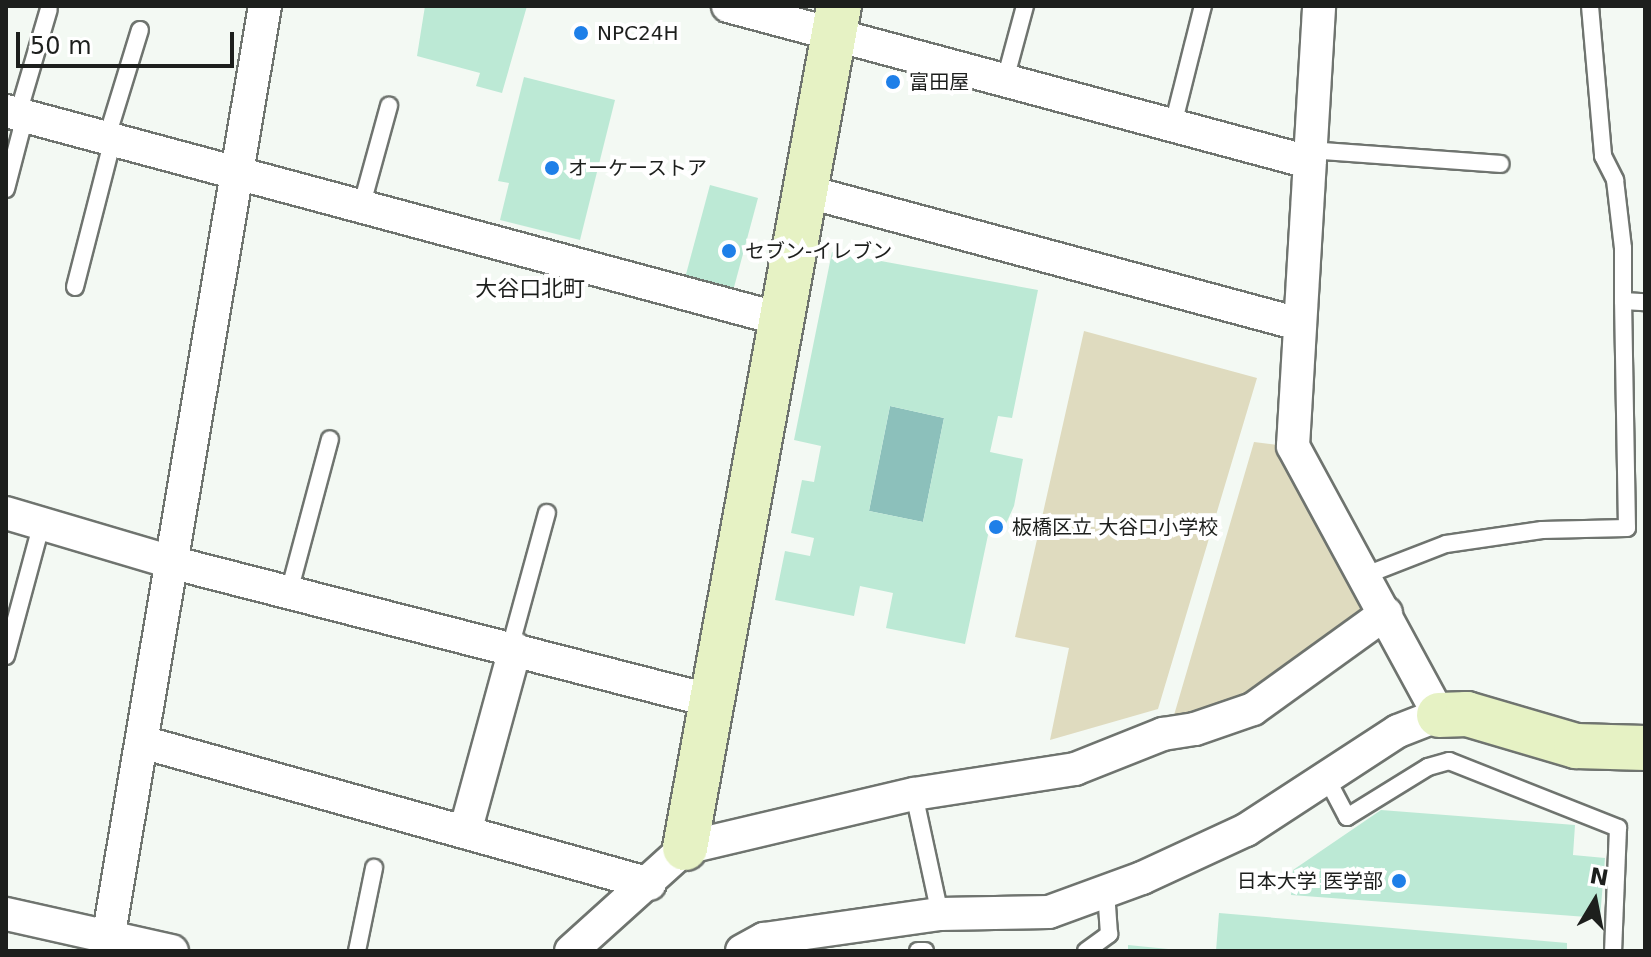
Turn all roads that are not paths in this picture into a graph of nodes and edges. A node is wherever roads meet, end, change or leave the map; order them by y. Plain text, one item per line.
1 (265, 6) edge
2 (728, 6) edge
3 (1025, 6) edge
4 (1203, 6) edge
5 (1319, 6) edge
6 (1590, 6) edge
7 (49, 9) dead end
8 (837, 20) edge
9 (140, 30) dead end
10 (1005, 80) junction
11 (389, 106) dead end
12 (16, 114) edge
13 (1173, 125) junction
14 (110, 138) junction
15 (1309, 156) junction
16 (1500, 164) dead end
17 (237, 171) junction
18 (6, 189) edge
19 (805, 191) junction
20 (362, 204) junction
21 (75, 287) dead end
22 (1623, 301) junction
23 (1645, 302) edge
24 (780, 319) junction
25 (1299, 324) junction
26 (330, 439) dead end
27 (6, 513) edge
28 (547, 513) dead end
29 (42, 523) junction
30 (169, 560) junction
31 (1366, 575) junction
32 (289, 592) junction
33 (1386, 613) junction
34 (512, 649) junction
35 (6, 656) edge
36 (708, 700) junction
37 (1439, 715) junction
38 (142, 742) junction
39 (1645, 748) edge
40 (1327, 779) junction
41 (914, 794) junction
42 (465, 832) junction
43 (685, 848) junction
44 (374, 868) dead end
45 (650, 884) junction
46 (1106, 891) junction
47 (6, 914) edge
48 (940, 914) junction
49 (107, 944) edge
50 (172, 951) edge
51 (357, 951) edge
52 (571, 951) edge
53 (742, 951) edge
54 (918, 951) edge
55 (925, 951) edge
56 (1086, 951) edge
57 (1613, 951) edge

1 - 17 street
2 - 8 street
3 - 10 lane
4 - 13 lane
5 - 15 street
6 - 22 lane
7 - 12 lane
8 - 10 street
8 - 19 street
9 - 14 lane
10 - 13 street
11 - 20 lane
12 - 14 street
12 - 18 lane
13 - 15 street
14 - 17 street
14 - 21 lane
15 - 16 lane
15 - 25 street
17 - 20 street
17 - 30 street
19 - 24 street
19 - 25 street
20 - 24 street
22 - 23 lane
22 - 31 lane
24 - 36 street
25 - 31 street
26 - 32 lane
27 - 29 street
28 - 34 lane
29 - 30 street
29 - 35 lane
30 - 32 street
30 - 38 street
31 - 33 street
32 - 34 street
33 - 37 street
33 - 41 street
34 - 36 street
34 - 42 street
36 - 43 street
37 - 39 street
37 - 40 street
38 - 42 street
38 - 49 street
40 - 46 street
40 - 57 lane
41 - 43 street
41 - 48 lane
42 - 45 street
43 - 45 street
44 - 51 lane
45 - 52 street
46 - 48 street
46 - 56 lane
47 - 49 street
48 - 53 street
49 - 50 street
54 - 55 lane

